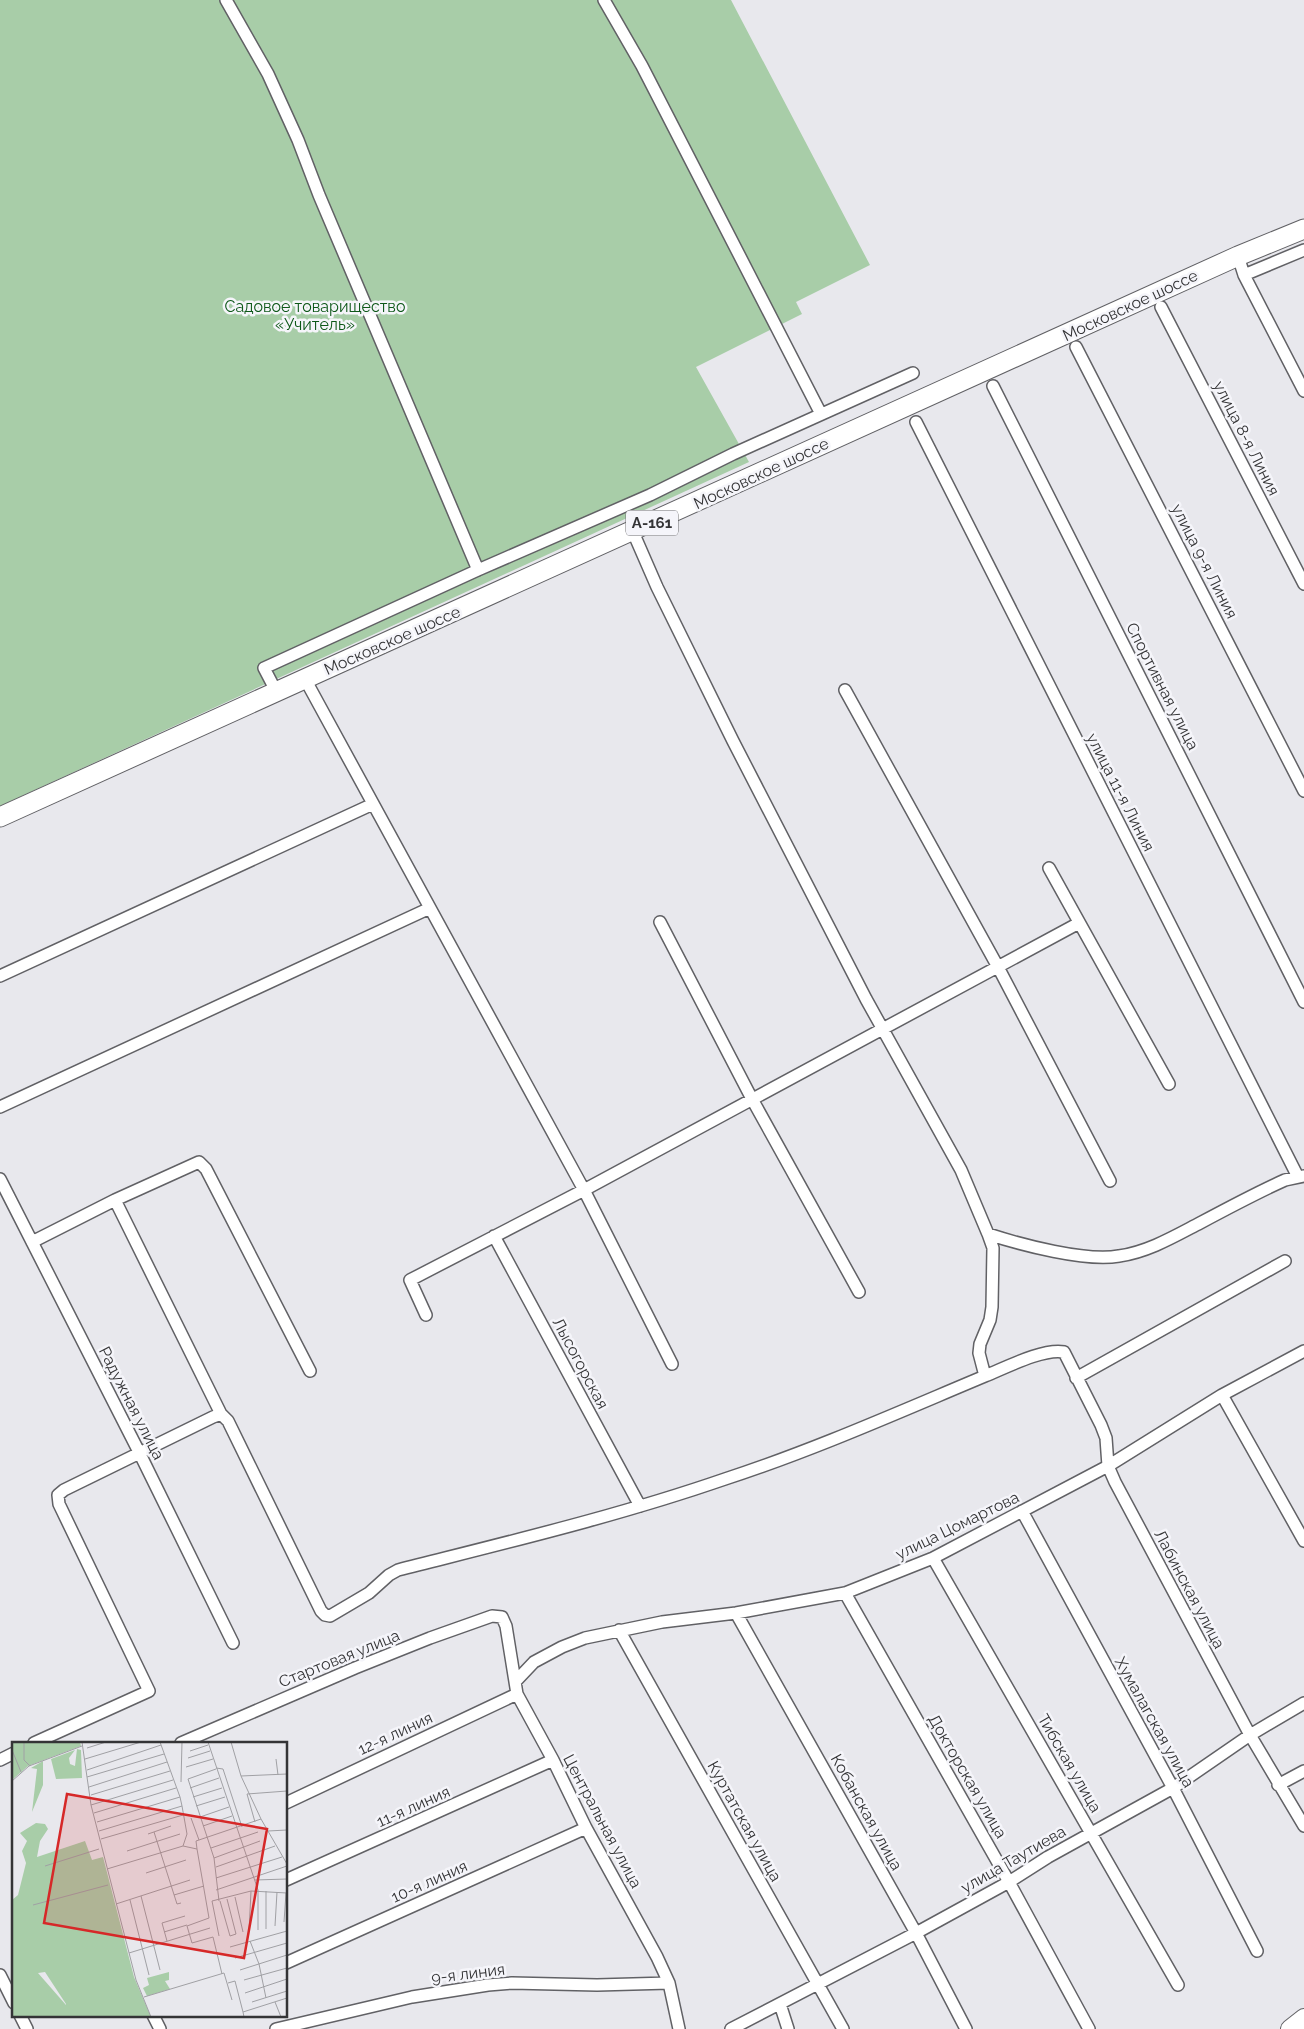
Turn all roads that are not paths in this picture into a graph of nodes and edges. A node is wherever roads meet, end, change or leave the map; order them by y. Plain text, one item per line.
1 (226, 0) edge
2 (604, 0) edge
3 (1304, 229) edge
4 (1304, 250) edge
5 (1238, 256) junction
6 (1244, 274) junction
7 (1162, 308) dead end
8 (1076, 347) dead end
9 (913, 373) dead end
10 (992, 386) dead end
11 (1304, 391) edge
12 (821, 414) junction
13 (916, 422) dead end
14 (633, 532) junction
15 (478, 570) junction
16 (1304, 584) edge
17 (305, 679) junction
18 (845, 690) dead end
19 (276, 691) junction
20 (1304, 791) edge
21 (373, 804) junction
22 (0, 817) edge
23 (1048, 868) dead end
24 (430, 908) junction
25 (660, 922) dead end
26 (1079, 923) junction
27 (998, 967) junction
28 (0, 976) edge
29 (1304, 1002) edge
30 (883, 1027) junction
31 (1169, 1084) dead end
32 (752, 1098) junction
33 (0, 1107) edge
34 (1301, 1177) edge
35 (0, 1179) edge
36 (1110, 1180) dead end
37 (584, 1190) junction
38 (115, 1200) junction
39 (988, 1234) junction
40 (494, 1236) junction
41 (32, 1242) junction
42 (1285, 1262) dead end
43 (859, 1292) dead end
44 (426, 1315) dead end
45 (1304, 1351) edge
46 (672, 1364) dead end
47 (310, 1371) dead end
48 (985, 1376) junction
49 (1076, 1378) junction
50 (1222, 1395) junction
51 (221, 1414) junction
52 (139, 1452) junction
53 (1108, 1466) junction
54 (640, 1506) junction
55 (1022, 1511) junction
56 (1304, 1541) edge
57 (933, 1558) junction
58 (845, 1593) junction
59 (736, 1613) junction
60 (506, 1626) joint
61 (619, 1630) junction
62 (233, 1643) dead end
63 (516, 1688) junction
64 (1304, 1703) edge
65 (1250, 1735) junction
66 (36, 1742) edge
67 (183, 1742) edge
68 (12, 1754) edge
69 (0, 1760) edge
70 (553, 1760) junction
71 (1304, 1771) edge
72 (1278, 1785) junction
73 (1173, 1788) junction
74 (288, 1802) edge
75 (1304, 1826) edge
76 (586, 1828) junction
77 (1091, 1833) junction
78 (288, 1879) edge
79 (1009, 1882) junction
80 (916, 1933) junction
81 (1257, 1951) dead end
82 (288, 1962) edge
83 (0, 1975) edge
84 (669, 1983) junction
85 (817, 1983) junction
86 (1178, 1985) dead end
87 (12, 1999) edge
88 (780, 2004) junction
89 (20, 2016) edge
90 (154, 2016) edge
91 (1304, 2018) edge
92 (27, 2029) edge
93 (160, 2029) edge
94 (276, 2029) edge
95 (680, 2029) edge
96 (731, 2029) edge
97 (788, 2029) edge
98 (843, 2029) edge
99 (966, 2029) edge
100 (1089, 2029) edge
101 (1290, 2029) edge

1 - 15 street
2 - 12 street
3 - 5 highway, Московское шоссе / А-161
4 - 6 street
5 - 6 street
5 - 14 highway, Московское шоссе / А-161
6 - 11 street
7 - 16 street, улица 8-я Линия
8 - 20 street, улица 9-я Линия
9 - 12 street
10 - 29 street, Спортивная улица
12 - 15 street
13 - 34 street, улица 11-я Линия
14 - 17 highway, Московское шоссе / А-161
14 - 30 street
15 - 19 street
17 - 19 highway, Московское шоссе / А-161
17 - 21 street
18 - 27 street
19 - 22 highway, Московское шоссе / А-161
21 - 24 street
21 - 28 street
23 - 26 street
24 - 33 street
24 - 37 street
25 - 32 street
26 - 27 street
26 - 31 street
27 - 30 street
27 - 36 street
30 - 32 street
30 - 39 street
32 - 37 street
32 - 43 street
34 - 39 street
35 - 41 street, Радужная улица
37 - 40 street
37 - 46 street
38 - 41 street
38 - 47 street
38 - 51 street
39 - 48 street
40 - 44 street
40 - 54 street, Лысогорская
41 - 52 street, Радужная улица
42 - 49 street
45 - 50 street, улица Цомартова
48 - 49 street, Лабинская улица
48 - 54 street
49 - 53 street, Лабинская улица
50 - 53 street, улица Цомартова
50 - 56 street
51 - 52 street
51 - 54 street
52 - 62 street, Радужная улица
52 - 66 street
53 - 55 street, улица Цомартова
53 - 65 street, Лабинская улица
55 - 57 street, улица Цомартова
55 - 73 street, Хумалагская улица
57 - 58 street, улица Цомартова
57 - 77 street, Тибская улица
58 - 59 street, улица Цомартова
58 - 79 street, Докторская улица
59 - 61 street, улица Цомартова
59 - 80 street, Кобанская улица
60 - 63 street, Центральная улица
60 - 67 street, Стартовая улица
61 - 63 street, улица Цомартова
61 - 85 street, Куртатская улица
63 - 70 street, Центральная улица
63 - 74 street, 12-я линия
64 - 65 street, улица Таутиева
65 - 72 street, Лабинская улица
65 - 73 street, улица Таутиева
68 - 69 street
70 - 76 street, Центральная улица
70 - 78 street, 11-я линия
71 - 72 street
72 - 75 street, Лабинская улица
73 - 77 street, улица Таутиева
73 - 81 street, Хумалагская улица
76 - 82 street, 10-я линия
76 - 84 street, Центральная улица
77 - 79 street, улица Таутиева
77 - 86 street, Тибская улица
79 - 80 street, улица Таутиева
79 - 100 street, Докторская улица
80 - 85 street, улица Таутиева
80 - 99 street, Кобанская улица
83 - 87 street
84 - 94 street, 9-я линия
84 - 95 street, Центральная улица
85 - 88 street, улица Таутиева
85 - 98 street, Куртатская улица
88 - 96 street, улица Таутиева
88 - 97 street
89 - 92 street
90 - 93 street
91 - 101 main road

